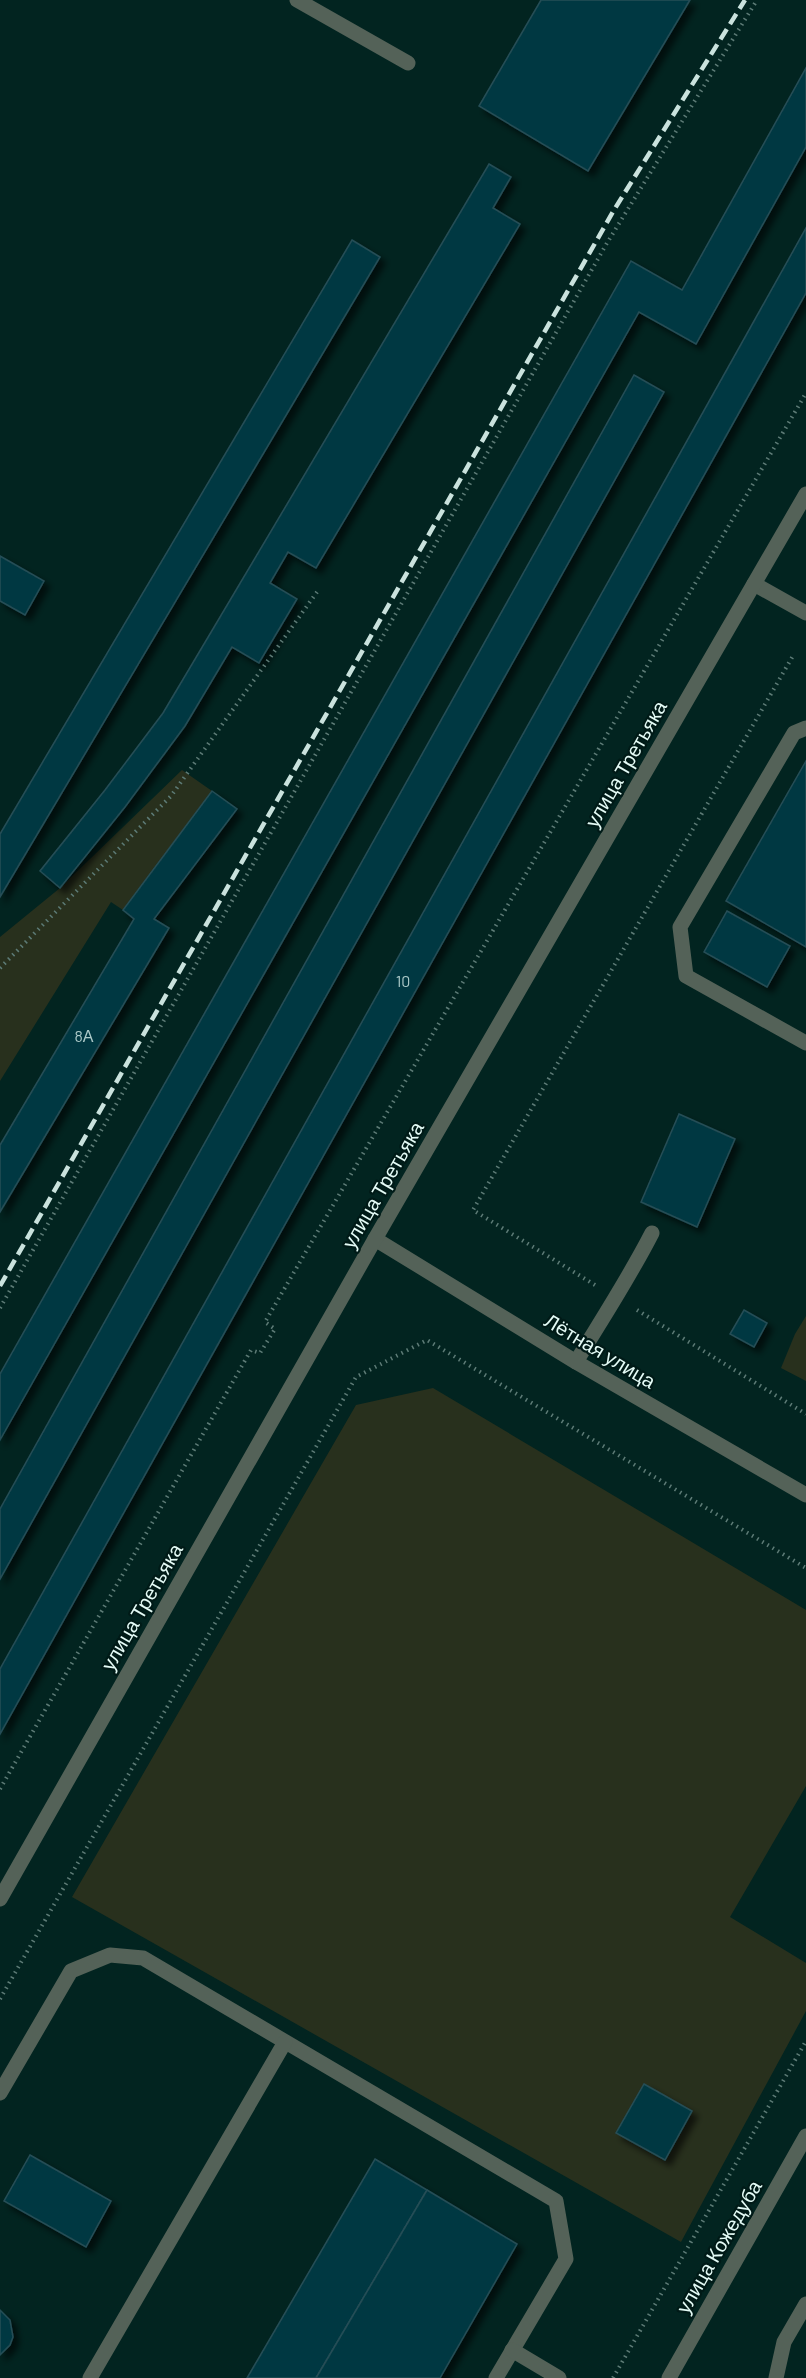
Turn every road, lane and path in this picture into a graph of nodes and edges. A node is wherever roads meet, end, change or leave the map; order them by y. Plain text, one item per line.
1 (297, 0) edge
2 (758, 0) edge
3 (408, 63) dead end
4 (806, 393) edge
5 (806, 494) edge
6 (754, 584) junction
7 (317, 592) dead end
8 (806, 614) edge
9 (794, 654) dead end
10 (806, 728) edge
11 (0, 968) edge
12 (806, 1043) edge
13 (652, 1233) dead end
14 (375, 1239) junction
15 (615, 1297) junction
16 (0, 1308) edge
17 (576, 1362) junction
18 (806, 1414) edge
19 (806, 1495) edge
20 (806, 1568) edge
21 (0, 1789) edge
22 (0, 1899) edge
23 (0, 1999) edge
24 (806, 2041) edge
25 (285, 2042) junction
26 (0, 2093) edge
27 (806, 2136) edge
28 (806, 2304) edge
29 (513, 2350) junction
30 (90, 2378) edge
31 (496, 2378) edge
32 (559, 2378) edge
33 (613, 2378) edge
34 (669, 2378) edge
35 (776, 2378) edge

1 - 3 street
2 - 16 path
4 - 21 path
5 - 6 street, улица Третьяка
6 - 8 street
6 - 14 street, улица Третьяка
7 - 11 path
9 - 15 path
10 - 12 street
13 - 15 street
14 - 17 street, Лётная улица
14 - 22 street, улица Третьяка
15 - 17 street
15 - 18 path
17 - 19 street, Лётная улица
20 - 23 path
24 - 33 path
25 - 26 street
25 - 29 street
25 - 30 street
27 - 34 street, улица Кожедуба
28 - 35 street
29 - 31 street
29 - 32 street

